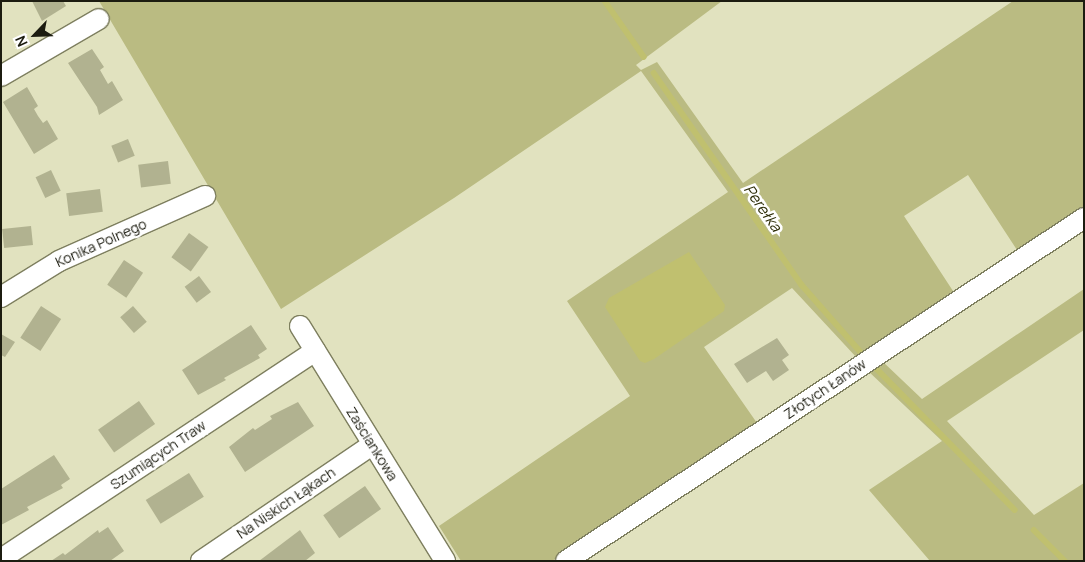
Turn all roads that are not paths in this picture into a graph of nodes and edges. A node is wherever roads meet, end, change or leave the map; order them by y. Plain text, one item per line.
1 (99, 19) dead end
2 (1, 76) edge
3 (204, 196) dead end
4 (1084, 218) edge
5 (1, 297) edge
6 (300, 326) dead end
7 (315, 351) junction
8 (372, 445) junction
9 (1, 560) edge
10 (201, 561) edge
11 (446, 561) edge
12 (566, 561) edge

1 - 2 street
3 - 5 street, Konika Polnego
4 - 12 street, Złotych Łanów
6 - 7 street, Zaściankowa
7 - 8 street, Zaściankowa
7 - 9 street, Szumiących Traw
8 - 10 street, Na Niskich Łąkach
8 - 11 street, Zaściankowa

